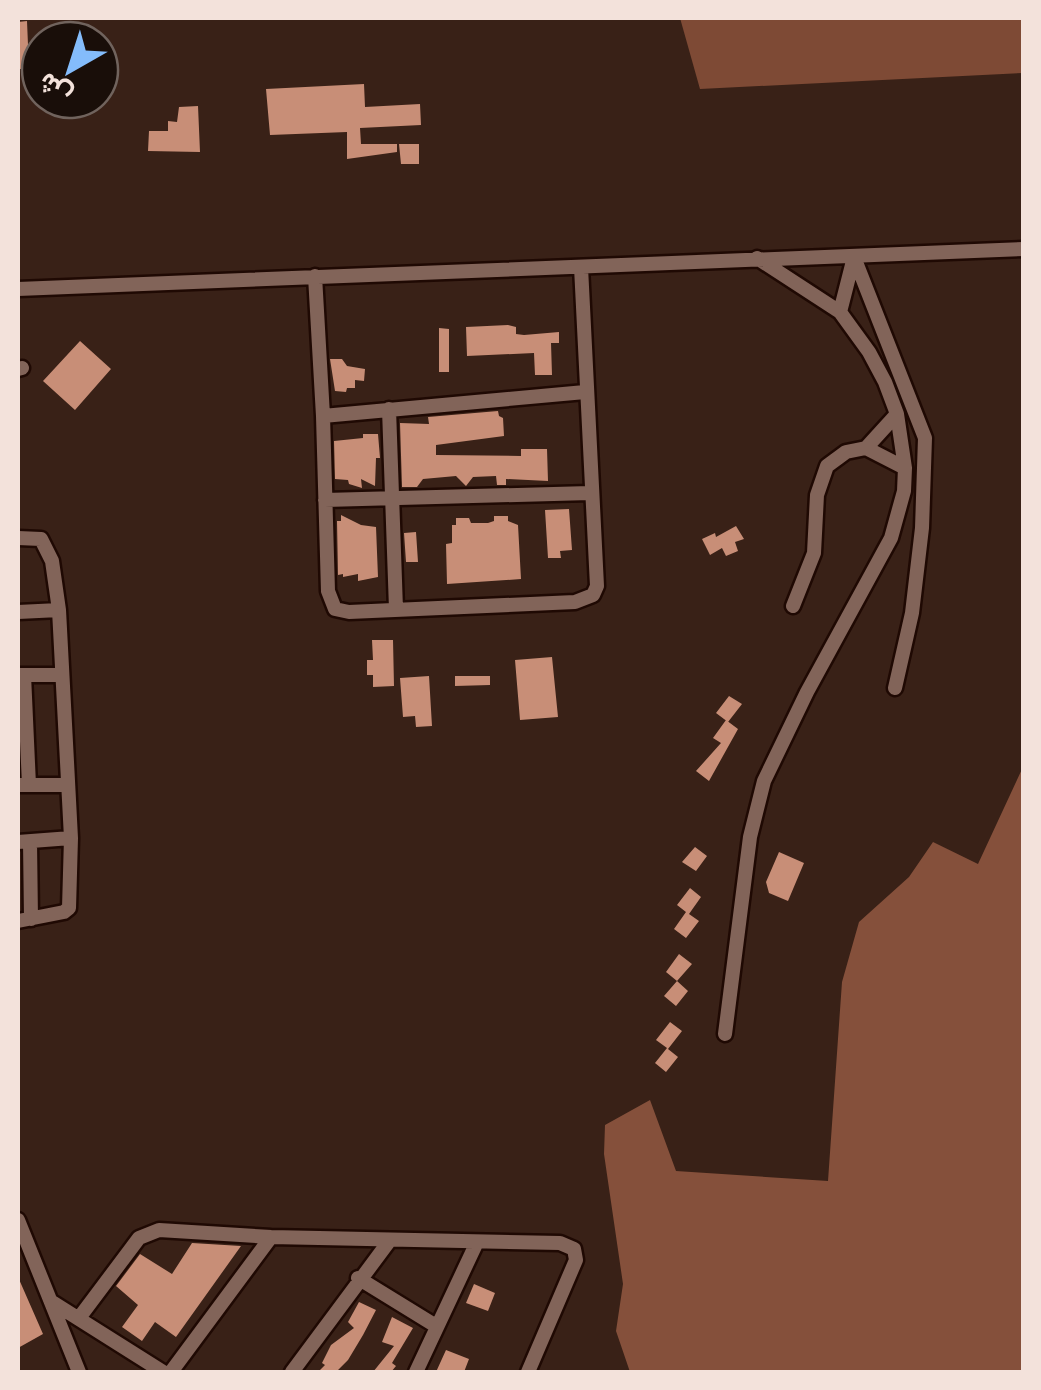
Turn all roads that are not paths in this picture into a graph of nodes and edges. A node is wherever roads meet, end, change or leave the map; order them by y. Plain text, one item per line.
1 (1024, 248) edge
2 (854, 256) junction
3 (756, 258) junction
4 (582, 267) junction
5 (314, 276) junction
6 (18, 288) edge
7 (840, 312) junction
8 (585, 392) junction
9 (389, 409) junction
10 (896, 414) junction
11 (323, 416) junction
12 (866, 448) junction
13 (905, 468) junction
14 (590, 493) junction
15 (324, 500) junction
16 (392, 500) junction
17 (18, 538) edge
18 (793, 606) dead end
19 (396, 609) junction
20 (59, 610) junction
21 (18, 612) edge
22 (21, 675) edge
23 (62, 675) junction
24 (895, 688) dead end
25 (23, 785) edge
26 (68, 786) junction
27 (71, 838) junction
28 (24, 842) edge
29 (24, 920) edge
30 (725, 1034) dead end
31 (18, 1220) edge
32 (271, 1237) junction
33 (390, 1240) junction
34 (476, 1242) junction
35 (34, 1260) junction
36 (18, 1268) edge
37 (358, 1278) junction
38 (52, 1302) junction
39 (79, 1318) junction
40 (436, 1326) junction
41 (79, 1372) edge
42 (167, 1372) edge
43 (292, 1372) edge
44 (416, 1372) edge
45 (528, 1372) edge

1 - 2 street
2 - 3 street
2 - 7 street
2 - 24 street
3 - 4 street
3 - 7 street
4 - 5 street
4 - 8 street
5 - 6 street
5 - 11 street
7 - 10 street
8 - 9 street
8 - 14 street
9 - 11 street
9 - 16 street
10 - 12 street
10 - 13 street
11 - 15 street
12 - 13 street
12 - 18 street
13 - 30 street
14 - 16 street
14 - 19 street
15 - 16 street
15 - 19 street
16 - 19 street
17 - 20 street
20 - 21 street
20 - 23 street
22 - 23 street
22 - 25 street
23 - 26 street
25 - 26 street
26 - 27 street
27 - 28 street
27 - 29 street
28 - 29 street
31 - 35 street
32 - 33 street
32 - 39 street
32 - 42 street
33 - 34 street
33 - 37 street
34 - 40 street
34 - 45 street
35 - 36 street
35 - 38 street
37 - 40 street
37 - 43 street
38 - 39 street
38 - 41 street
39 - 42 street
40 - 44 street

